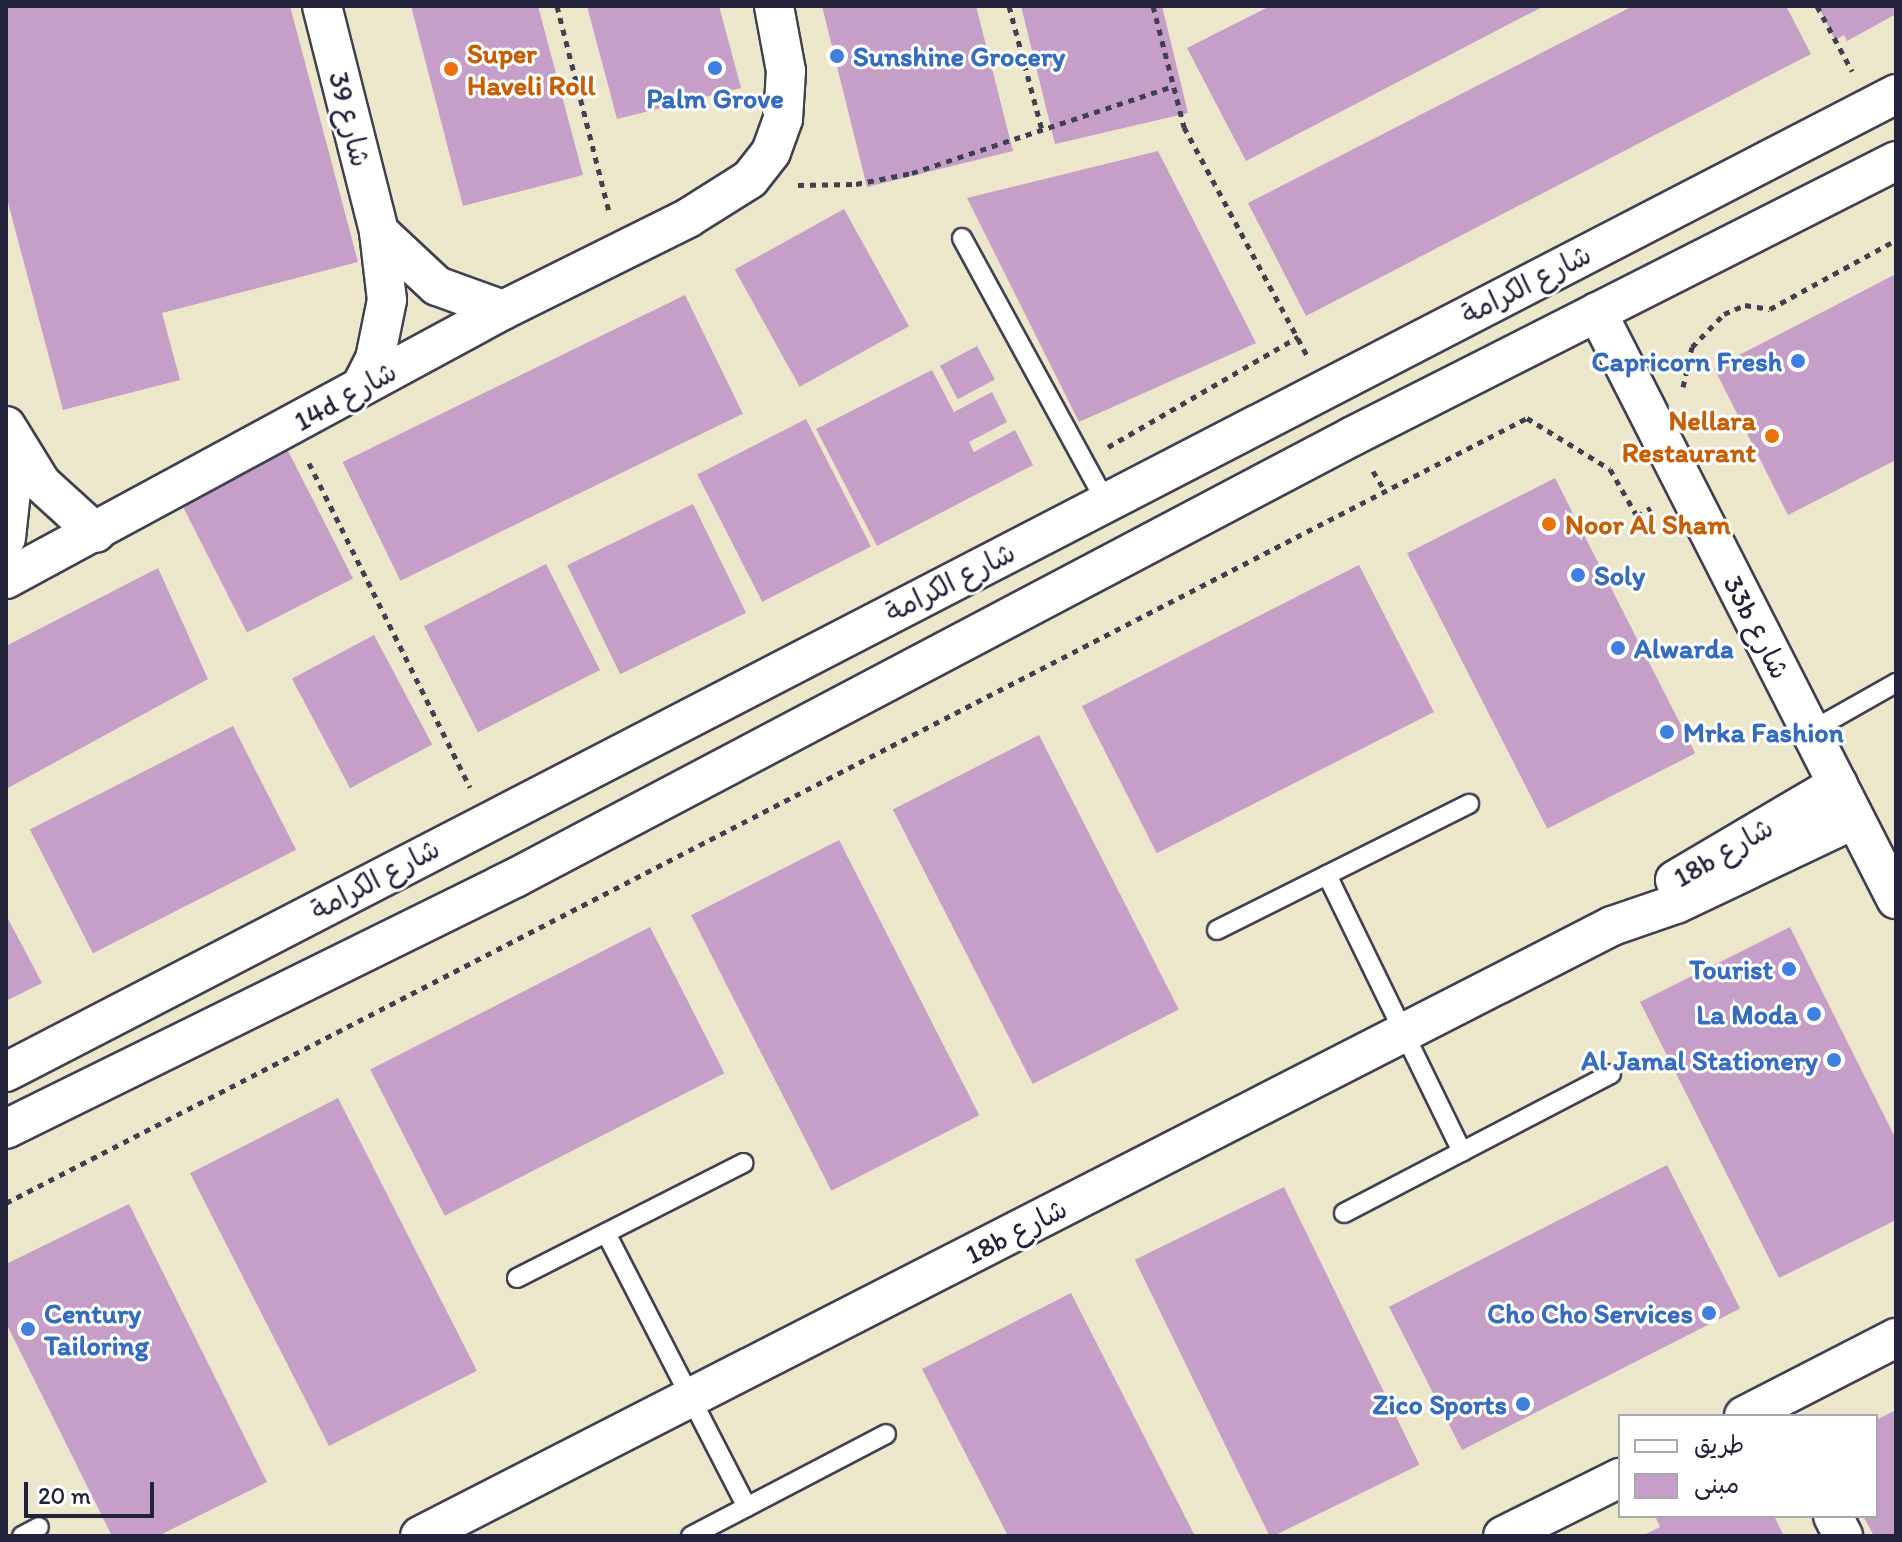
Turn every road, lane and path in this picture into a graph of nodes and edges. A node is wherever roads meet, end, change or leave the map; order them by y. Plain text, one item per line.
1 (322, 6) edge
2 (557, 6) edge
3 (774, 6) edge
4 (1009, 6) edge
5 (1153, 6) edge
6 (1817, 6) edge
7 (1857, 79) dead end
8 (1170, 87) junction
9 (1896, 94) edge
10 (1042, 130) junction
11 (1896, 161) edge
12 (750, 179) junction
13 (379, 232) junction
14 (962, 238) dead end
15 (1896, 240) edge
16 (619, 252) junction
17 (503, 310) junction
18 (1597, 312) junction
19 (1298, 337) junction
20 (361, 386) junction
21 (1325, 387) junction
22 (1685, 400) dead end
23 (291, 427) junction
24 (6, 429) edge
25 (1353, 436) junction
26 (1084, 461) junction
27 (1688, 490) junction
28 (1385, 491) junction
29 (1106, 502) junction
30 (96, 533) junction
31 (6, 538) edge
32 (6, 579) edge
33 (1896, 683) edge
34 (1811, 731) junction
35 (1838, 784) junction
36 (1469, 804) dead end
37 (1855, 819) junction
38 (487, 821) junction
39 (1327, 875) junction
40 (515, 878) junction
41 (1896, 899) edge
42 (1612, 926) junction
43 (540, 927) junction
44 (1217, 930) dead end
45 (1404, 1033) junction
46 (6, 1072) edge
47 (1611, 1074) dead end
48 (6, 1129) edge
49 (1462, 1152) junction
50 (744, 1163) dead end
51 (6, 1203) edge
52 (1344, 1213) dead end
53 (606, 1233) junction
54 (517, 1278) dead end
55 (1896, 1338) edge
56 (690, 1398) junction
57 (1766, 1411) edge
58 (886, 1434) dead end
59 (1618, 1479) edge
60 (747, 1507) junction
61 (1834, 1518) edge
62 (420, 1536) edge
63 (691, 1536) edge
64 (1503, 1536) edge
65 (1843, 1536) edge

1 - 13 street, شارع 39
2 - 16 path
3 - 12 street
4 - 10 path
5 - 8 path
6 - 7 path
8 - 10 path
8 - 19 path
9 - 21 street, شارع الكرامة
10 - 12 path
11 - 18 street, شارع الكرامة
12 - 16 street, 14d شارع
13 - 17 street
13 - 20 street, شارع 39
14 - 26 lane
15 - 22 path
16 - 17 street, 14d شارع
17 - 20 street, 14d شارع
18 - 25 street, شارع الكرامة
18 - 27 street, 33b شارع
19 - 21 path
19 - 26 path
20 - 23 street, 14d شارع
21 - 29 street, شارع الكرامة
23 - 30 street, 14d شارع
23 - 38 path
24 - 30 street
24 - 31 street
25 - 28 path
25 - 40 street, شارع الكرامة
26 - 29 lane
27 - 28 path
27 - 34 street, 33b شارع
28 - 43 path
29 - 38 street, شارع الكرامة
30 - 32 street, 14d شارع
33 - 34 lane
34 - 35 street, 33b شارع
35 - 37 street, 33b شارع
35 - 42 street, 18b شارع
36 - 39 lane
37 - 41 street, 33b شارع
37 - 42 street, 18b شارع
38 - 46 street, شارع الكرامة
39 - 44 lane
39 - 45 lane
40 - 43 path
40 - 48 street, شارع الكرامة
42 - 45 street, 18b شارع
43 - 51 path
45 - 49 lane
45 - 56 street, 18b شارع
47 - 49 lane
49 - 52 lane
50 - 53 lane
53 - 54 lane
53 - 56 lane
55 - 57 street
56 - 60 lane
56 - 62 street, 18b شارع
58 - 60 lane
59 - 64 street
60 - 63 lane
61 - 65 street

